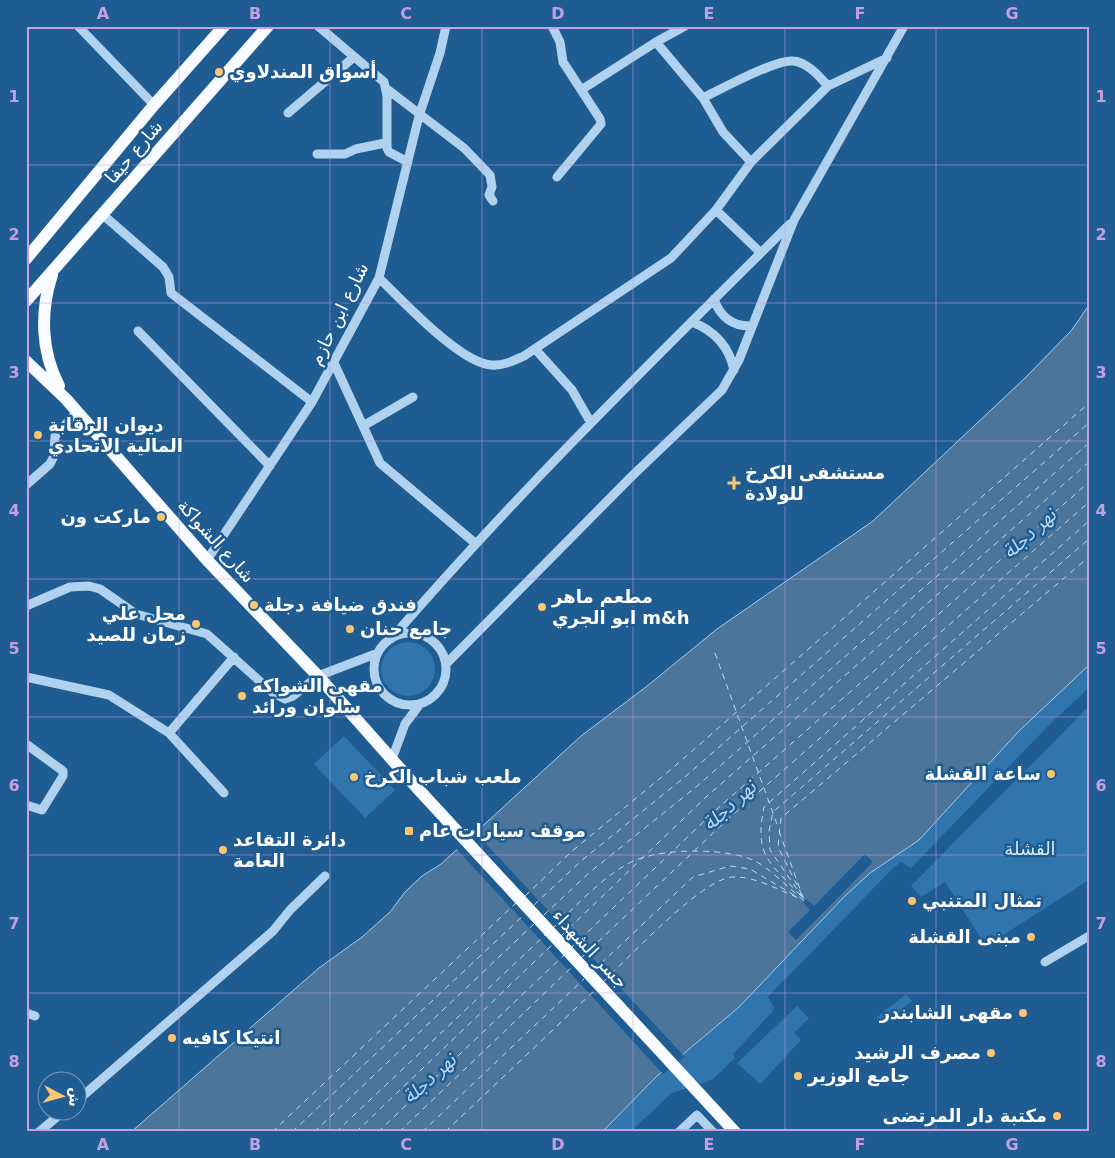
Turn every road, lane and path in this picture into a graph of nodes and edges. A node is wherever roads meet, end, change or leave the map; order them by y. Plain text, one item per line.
1 (78, 26) edge
2 (224, 26) edge
3 (268, 26) edge
4 (318, 26) edge
5 (446, 26) edge
6 (552, 26) edge
7 (685, 26) edge
8 (904, 26) edge
9 (656, 42) junction
10 (354, 57) junction
11 (887, 58) junction
12 (828, 86) junction
13 (387, 89) junction
14 (581, 90) junction
15 (703, 98) junction
16 (154, 105) junction
17 (288, 113) dead end
18 (419, 116) junction
19 (386, 144) junction
20 (317, 154) dead end
21 (408, 162) junction
22 (752, 162) junction
23 (557, 176) dead end
24 (493, 201) dead end
25 (716, 210) junction
26 (102, 214) junction
27 (794, 220) junction
28 (761, 253) junction
29 (26, 258) edge
30 (54, 268) junction
31 (379, 278) junction
32 (714, 299) junction
33 (26, 301) edge
34 (692, 322) junction
35 (752, 326) junction
36 (138, 331) dead end
37 (536, 350) junction
38 (26, 362) edge
39 (334, 363) junction
40 (734, 371) junction
41 (413, 397) dead end
42 (66, 399) junction
43 (312, 402) junction
44 (77, 412) junction
45 (591, 423) junction
46 (363, 426) junction
47 (270, 466) junction
48 (26, 485) edge
49 (475, 543) junction
50 (207, 560) junction
51 (26, 606) edge
52 (391, 639) junction
53 (378, 653) junction
54 (234, 656) junction
55 (446, 664) junction
56 (318, 676) junction
57 (26, 677) edge
58 (420, 704) junction
59 (169, 733) junction
60 (26, 744) edge
61 (392, 759) junction
62 (419, 790) joint
63 (224, 794) dead end
64 (26, 805) edge
65 (325, 876) dead end
66 (1089, 936) edge
67 (1045, 962) dead end
68 (88, 1091) edge
69 (53, 1120) edge
70 (39, 1132) edge
71 (679, 1132) edge
72 (712, 1132) edge
73 (735, 1132) edge

1 - 16 street
2 - 16 main road, شارع حيفا
3 - 26 main road, شارع حيفا
4 - 10 street
5 - 18 street, شارع ابن حازم
6 - 14 street
7 - 9 street
8 - 11 street
9 - 14 street
9 - 15 street
10 - 13 street
10 - 17 street
11 - 12 street
11 - 27 street
12 - 15 street
12 - 22 street
13 - 18 street
13 - 19 street
14 - 23 street
15 - 22 street
16 - 29 main road, شارع حيفا
18 - 21 street, شارع ابن حازم
18 - 24 street
19 - 20 street
19 - 21 street
21 - 31 street, شارع ابن حازم
22 - 25 street
25 - 28 street
25 - 37 street
26 - 30 main road, شارع حيفا
26 - 43 street
27 - 28 street
27 - 35 street
28 - 32 street
30 - 33 main road, شارع حيفا
30 - 42 main road
31 - 37 street
31 - 39 street, شارع ابن حازم
32 - 34 street
32 - 35 street
34 - 40 street
34 - 45 street
35 - 40 street
36 - 47 street
37 - 45 street
38 - 42 main road, شارع الشواكة
39 - 43 street, شارع ابن حازم
39 - 46 street
40 - 55 street
41 - 46 street
42 - 44 main road, شارع الشواكة
43 - 47 street, شارع ابن حازم
44 - 48 street
44 - 50 main road, شارع الشواكة
45 - 49 street
46 - 49 street
47 - 50 street, شارع ابن حازم
49 - 52 street
50 - 56 main road, شارع الشواكة
51 - 54 street
52 - 53 street
52 - 55 street
53 - 56 street
53 - 58 street
54 - 56 street
54 - 59 street
55 - 58 street
56 - 61 main road, شارع الشواكة
57 - 59 street
58 - 61 street
59 - 63 street
60 - 64 street
61 - 62 main road, شارع الشواكة
62 - 73 main road, جسر الشهداء
65 - 68 street
66 - 67 street
69 - 70 street
71 - 72 street

